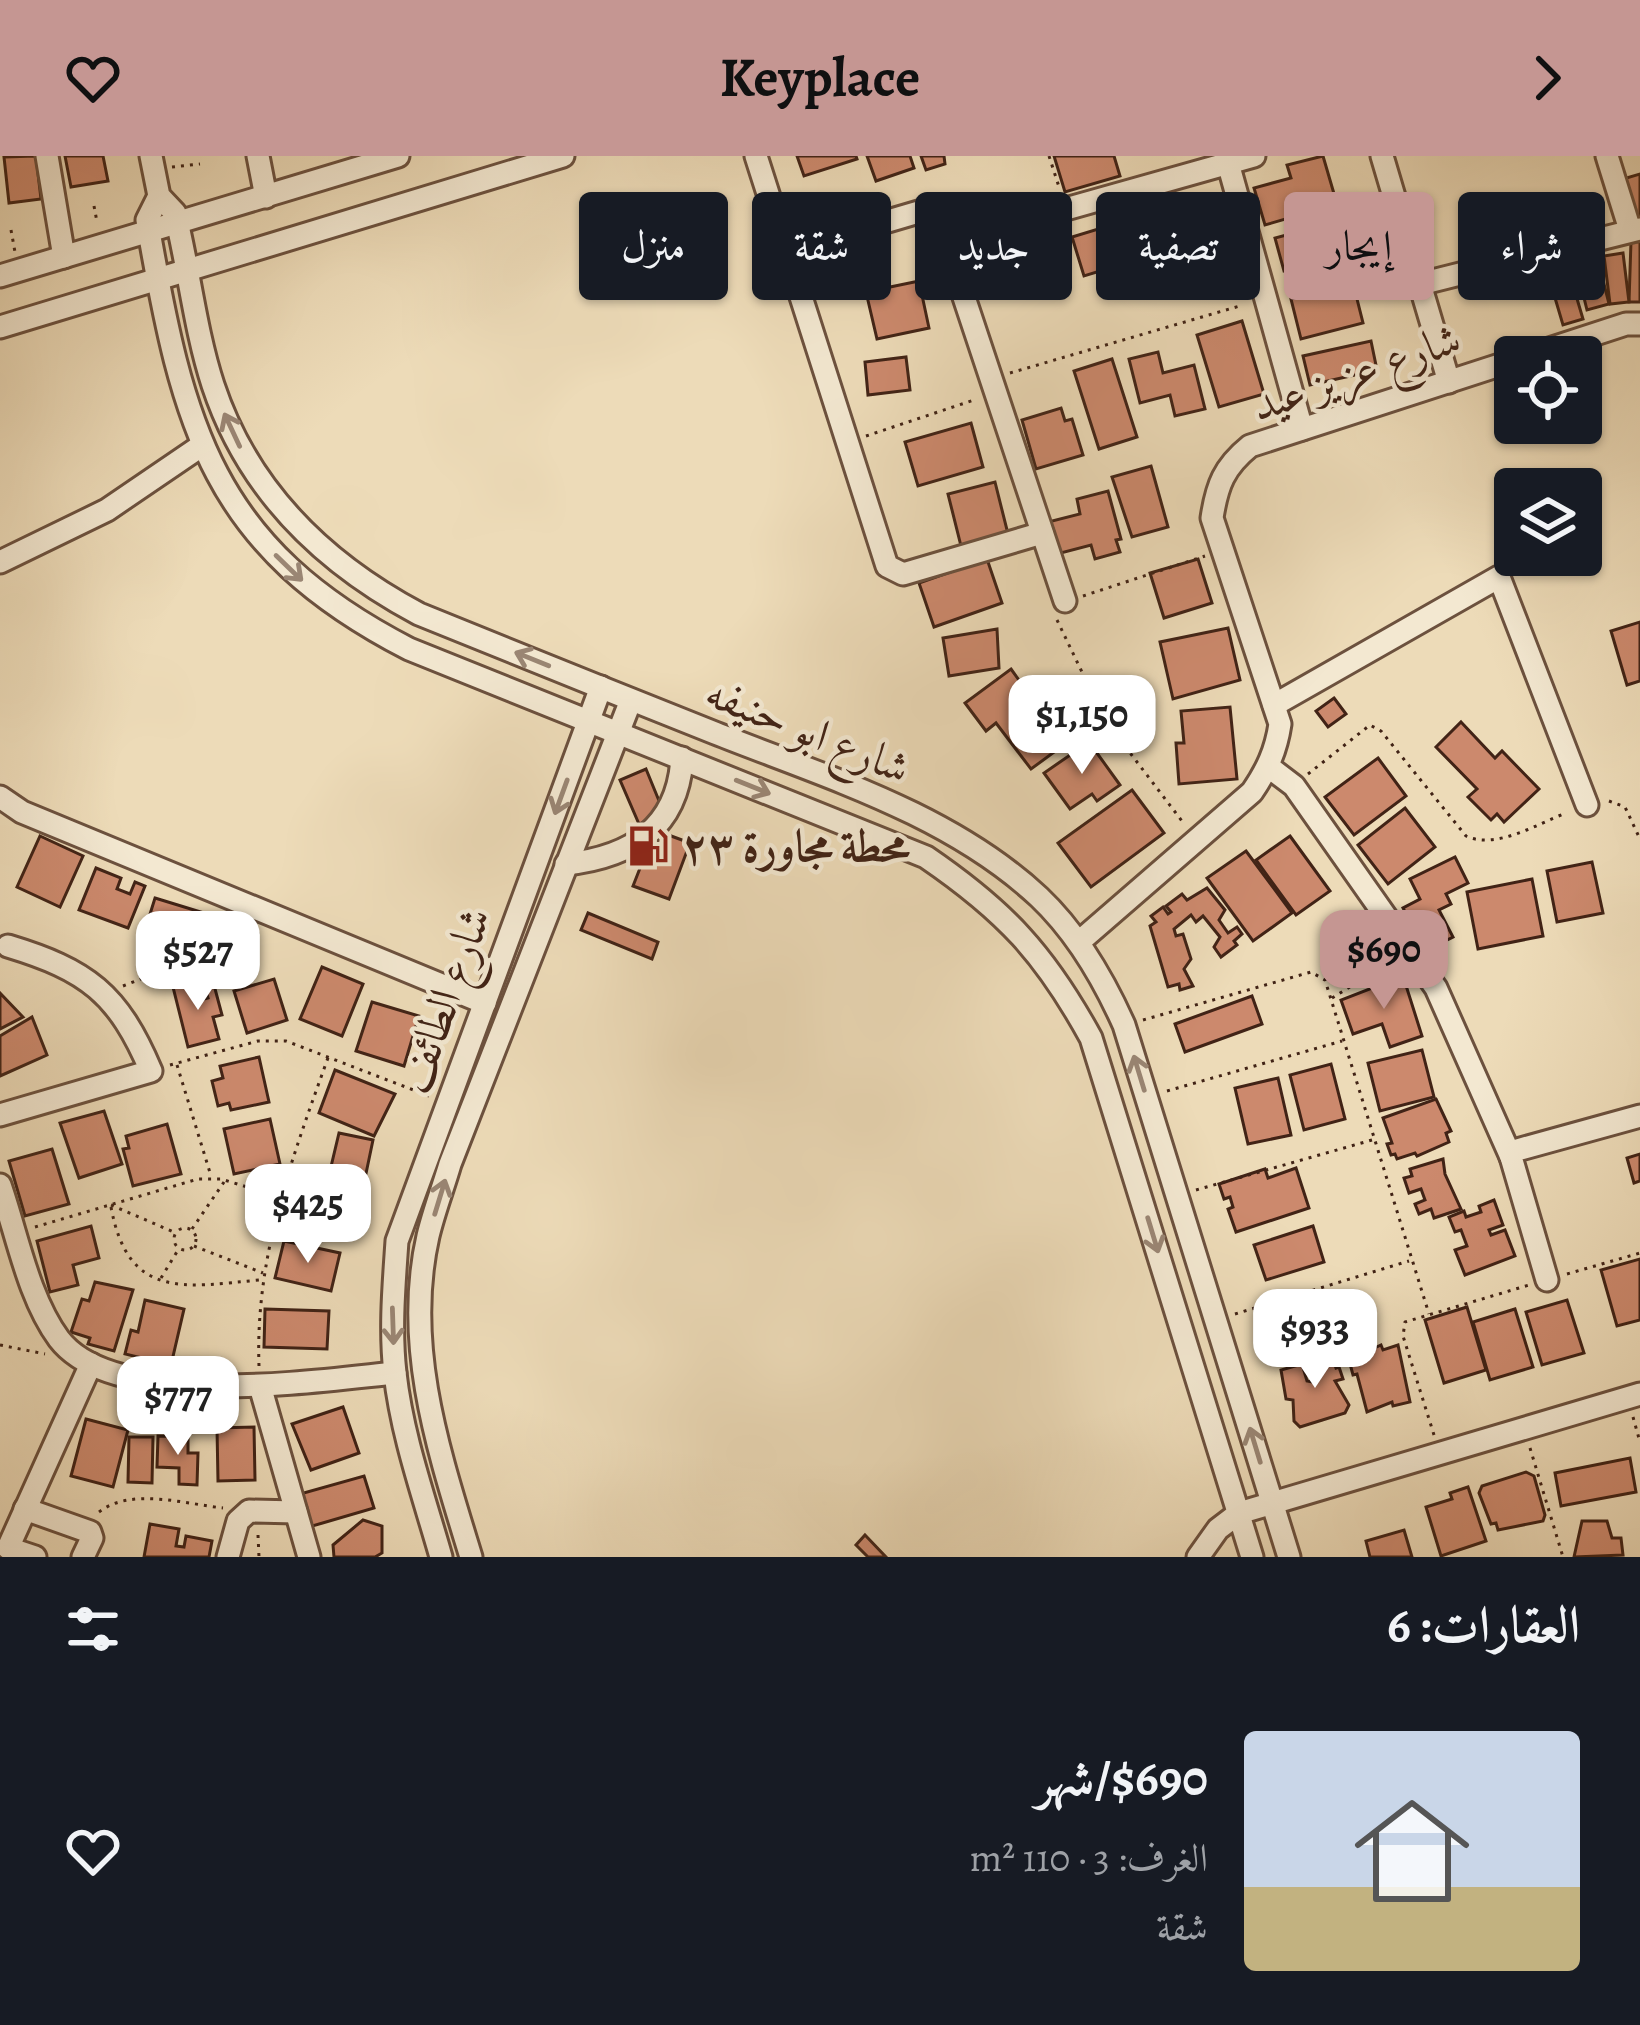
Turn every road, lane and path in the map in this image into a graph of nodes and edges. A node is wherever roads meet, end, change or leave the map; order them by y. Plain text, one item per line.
1 (46, 156) edge
2 (258, 156) edge
3 (398, 156) edge
4 (562, 156) edge
5 (756, 156) edge
6 (1049, 156) edge
7 (1254, 156) edge
8 (1382, 156) edge
9 (1607, 156) edge
10 (152, 163) edge
11 (1228, 163) junction
12 (200, 164) dead end
13 (767, 192) edge
14 (1061, 192) edge
15 (1393, 192) edge
16 (159, 196) junction
17 (266, 197) junction
18 (1072, 207) edge
19 (178, 223) junction
20 (1635, 229) edge
21 (149, 232) junction
22 (64, 256) junction
23 (188, 271) junction
24 (0, 276) edge
25 (159, 280) junction
26 (1434, 280) edge
27 (1266, 298) junction
28 (802, 300) edge
29 (965, 300) edge
30 (1425, 300) edge
31 (1640, 324) edge
32 (0, 327) edge
33 (1591, 336) edge
34 (1494, 367) edge
35 (1448, 382) junction
36 (993, 386) junction
37 (1302, 429) junction
38 (847, 442) junction
39 (201, 446) junction
40 (1042, 533) junction
41 (1222, 551) junction
42 (0, 562) edge
43 (1065, 601) junction
44 (601, 687) junction
45 (631, 700) junction
46 (1274, 705) junction
47 (589, 721) junction
48 (618, 732) junction
49 (682, 758) junction
50 (1269, 767) junction
51 (1294, 786) junction
52 (0, 797) edge
53 (1587, 805) junction
54 (1640, 839) edge
55 (1197, 840) junction
56 (566, 865) junction
57 (288, 921) junction
58 (1079, 942) junction
59 (8, 946) dead end
60 (1408, 950) junction
61 (105, 994) junction
62 (1330, 999) junction
63 (485, 1003) junction
64 (1124, 1025) junction
65 (1344, 1041) junction
66 (328, 1055) junction
67 (177, 1063) junction
68 (151, 1071) junction
69 (1147, 1097) junction
70 (448, 1103) junction
71 (0, 1115) edge
72 (1640, 1116) edge
73 (1374, 1140) junction
74 (1511, 1157) junction
75 (212, 1178) junction
76 (226, 1180) junction
77 (0, 1185) edge
78 (1177, 1196) junction
79 (280, 1197) junction
80 (110, 1205) junction
81 (191, 1230) junction
82 (16, 1233) junction
83 (176, 1233) junction
84 (194, 1246) junction
85 (179, 1249) junction
86 (1640, 1253) edge
87 (1412, 1260) junction
88 (263, 1277) junction
89 (160, 1280) junction
90 (1547, 1280) junction
91 (1429, 1314) junction
92 (1216, 1320) junction
93 (91, 1364) junction
94 (395, 1373) junction
95 (260, 1386) junction
96 (1634, 1396) edge
97 (1524, 1429) junction
98 (1640, 1442) edge
99 (1440, 1454) junction
100 (1273, 1503) junction
101 (25, 1509) junction
102 (249, 1511) junction
103 (296, 1512) junction
104 (1239, 1513) junction
105 (90, 1532) junction
106 (35, 1557) edge
107 (83, 1557) edge
108 (228, 1557) edge
109 (309, 1557) edge
110 (441, 1557) edge
111 (471, 1557) edge
112 (1198, 1557) edge
113 (1252, 1557) edge
114 (1289, 1557) edge
115 (1562, 1557) edge

1 - 22 street
2 - 17 street
3 - 17 street
4 - 23 street
5 - 13 street
6 - 14 path
7 - 11 street
8 - 15 street
9 - 20 street
10 - 12 path
10 - 16 street, شارع ابو حنيفه
11 - 18 street
11 - 27 street
16 - 19 street, شارع ابو حنيفه
16 - 21 street, شارع ابو حنيفه
17 - 19 street
19 - 21 street
19 - 23 street, شارع ابو حنيفه
20 - 26 street
21 - 22 street
21 - 25 street, شارع ابو حنيفه
22 - 24 street
23 - 25 street
44 -> 23 street, شارع ابو حنيفه
25 - 32 street
25 - 39 street, شارع ابو حنيفه
27 - 36 path
27 - 37 street
28 - 38 street
29 - 36 street
30 - 35 street
31 - 33 street, شارع عزيز عيد
34 - 35 street, شارع عزيز عيد
35 - 37 street, شارع عزيز عيد
36 - 38 path
36 - 40 street
37 - 41 street, شارع عزيز عيد
38 - 40 street
39 - 42 street
39 -> 47 street, شارع ابو حنيفه
40 - 43 street
41 - 43 path
41 - 46 street, شارع عزيز عيد
43 - 55 path
44 - 45 street, شارع ابو حنيفه
44 - 47 street, شارع الطائف
45 - 48 street, شارع الطائف
45 - 58 street, شارع ابو حنيفه
46 - 50 street, شارع عزيز عيد
46 - 53 street
47 - 48 street, شارع ابو حنيفه
47 -> 63 street, شارع الطائف
48 - 49 street, شارع ابو حنيفه
48 - 56 street, شارع الطائف
49 - 56 street
49 -> 104 street, شارع ابو حنيفه
50 - 51 street
50 - 55 street
51 - 53 path
51 - 60 street
52 - 57 street
53 - 54 path
55 - 58 street
111 -> 56 street, شارع الطائف
57 - 61 path
57 - 63 street
58 - 64 street, شارع ابو حنيفه
59 - 61 street
60 - 62 path
60 - 74 street
61 - 68 street
62 - 64 path
62 - 65 path
63 - 70 street, شارع الطائف
69 -> 64 street, شارع ابو حنيفه
65 - 69 path
65 - 73 path
66 - 67 path
66 - 70 path
66 - 79 path
67 - 68 path
67 - 75 path
68 - 71 street
69 - 78 street, شارع ابو حنيفه
70 -> 94 street, شارع الطائف
72 - 74 street
73 - 78 path
73 - 87 path
74 - 90 street
75 - 76 path
75 - 80 path
76 - 79 path
76 - 81 path
77 - 82 street
78 - 92 street, شارع ابو حنيفه
79 - 88 path
80 - 82 path
80 - 83 path
80 - 89 path
81 - 83 path
81 - 84 path
82 - 93 street
83 - 85 path
84 - 85 path
84 - 88 path
85 - 89 path
86 - 90 path
87 - 91 path
87 - 92 path
88 - 89 path
88 - 95 path
90 - 91 path
91 - 99 path
100 -> 92 street, شارع ابو حنيفه
93 - 95 street
93 - 101 street
94 - 95 street
94 - 110 street, شارع الطائف
95 - 103 street
96 - 97 street
96 - 98 path
97 - 99 street
97 - 115 path
99 - 100 street
100 - 104 street
100 - 114 street, شارع ابو حنيفه
101 - 105 street
101 - 106 street
102 - 103 street
102 - 105 path
102 - 108 street
103 - 109 street
104 - 112 street
104 - 113 street, شارع ابو حنيفه
105 - 107 street

